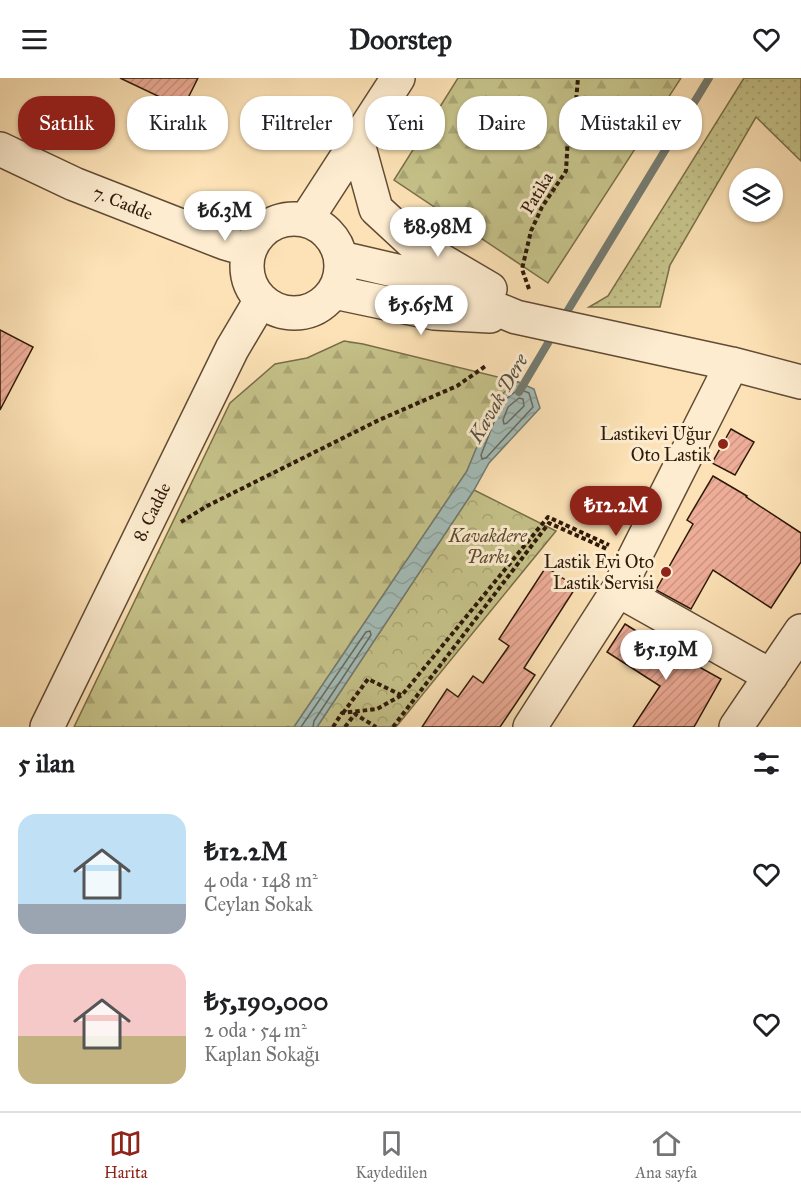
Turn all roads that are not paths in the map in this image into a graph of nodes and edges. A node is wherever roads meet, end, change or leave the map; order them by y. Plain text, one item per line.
1 (398, 78) edge
2 (357, 140) junction
3 (0, 149) edge
4 (306, 220) junction
5 (249, 250) junction
6 (341, 258) junction
7 (334, 292) junction
8 (261, 300) junction
9 (524, 307) junction
10 (732, 364) junction
11 (801, 382) edge
12 (618, 590) junction
13 (801, 631) edge
14 (771, 676) junction
15 (47, 727) edge
16 (530, 727) edge
17 (736, 727) edge

1 - 2 street
2 - 4 street
2 - 9 street
3 - 5 street, 7. Cadde
4 - 5 street
4 - 6 street
5 - 8 street
6 - 7 street
6 - 9 street
7 - 8 street
7 - 9 street
8 - 15 street, 8. Cadde
9 - 10 street
10 - 11 street
10 - 12 street
12 - 14 street
12 - 16 street
13 - 14 street
14 - 17 street

